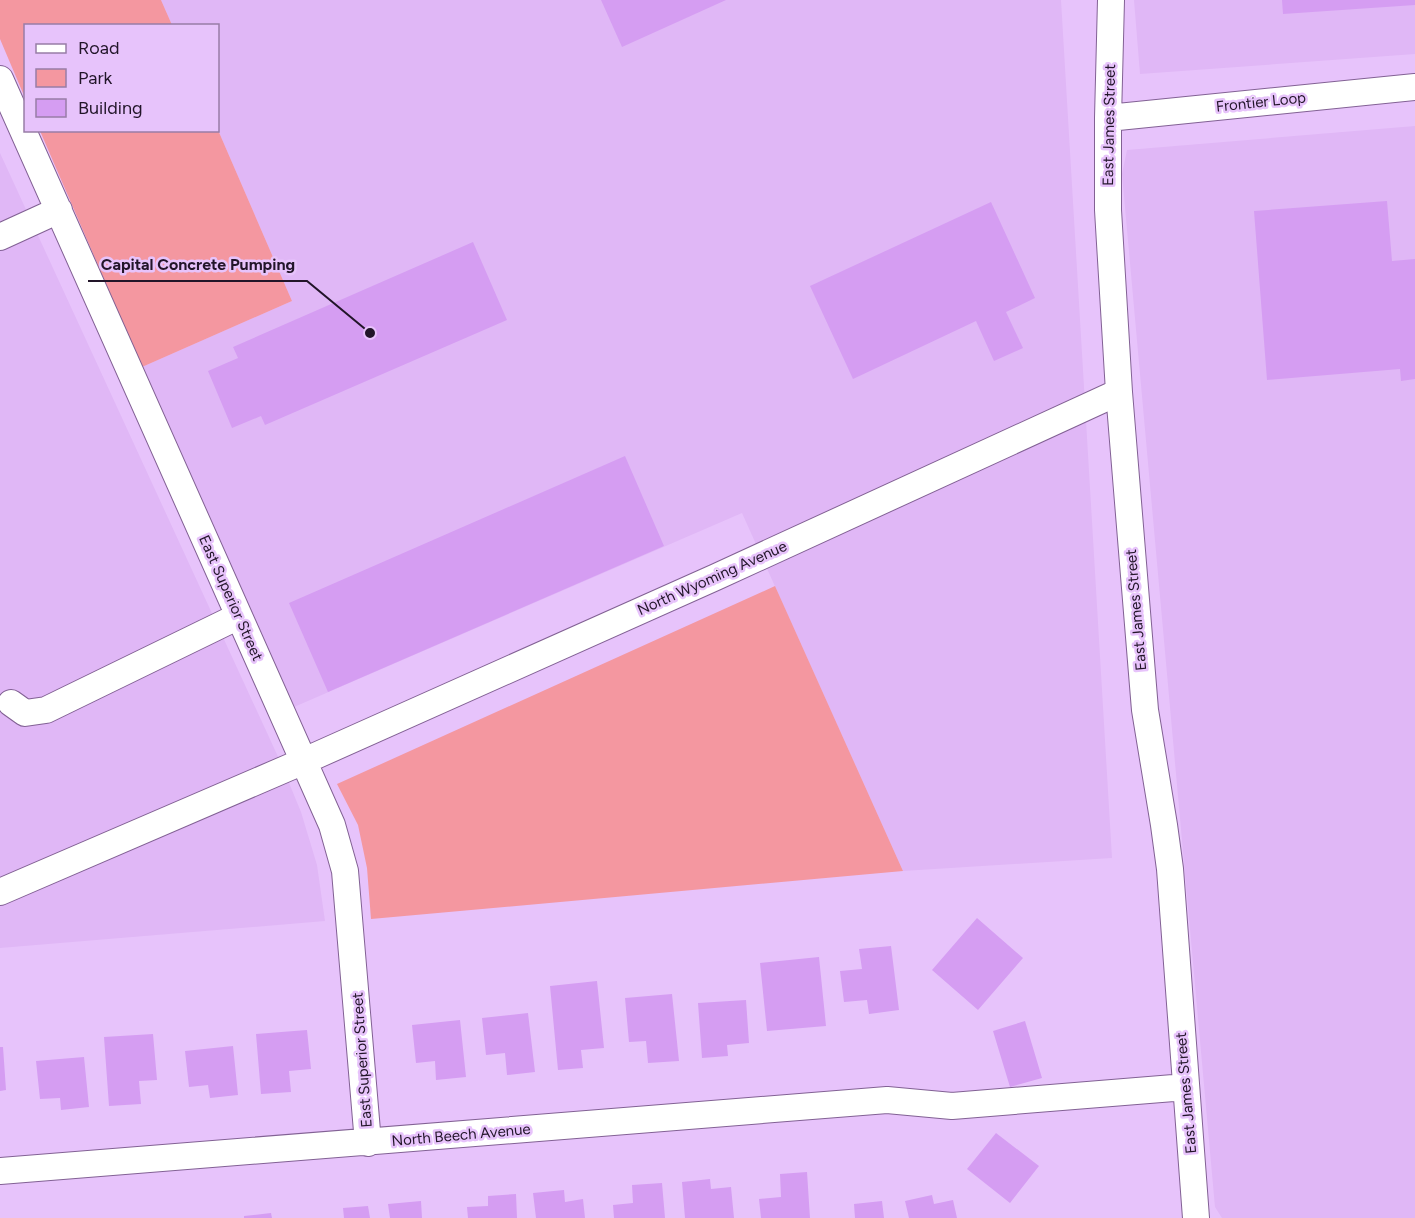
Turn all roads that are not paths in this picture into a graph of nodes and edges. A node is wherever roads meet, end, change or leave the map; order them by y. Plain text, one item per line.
1 (1111, 0) edge
2 (0, 79) edge
3 (1415, 87) edge
4 (1107, 118) junction
5 (59, 210) junction
6 (0, 237) edge
7 (1119, 392) junction
8 (239, 616) junction
9 (11, 703) dead end
10 (304, 761) junction
11 (0, 892) edge
12 (1186, 1087) junction
13 (368, 1143) junction
14 (0, 1171) edge
15 (1196, 1218) edge

1 - 4 street, East James Street
2 - 5 street, East Superior Street
3 - 4 street, Frontier Loop
4 - 7 street, East James Street
5 - 6 street
5 - 8 street, East Superior Street
7 - 10 street, North Wyoming Avenue
7 - 12 street, East James Street
8 - 9 street
8 - 10 street, East Superior Street
10 - 11 street, North Wyoming Avenue
10 - 13 street, East Superior Street
12 - 13 street, North Beech Avenue
12 - 15 street, East James Street
13 - 14 street, North Beech Avenue

